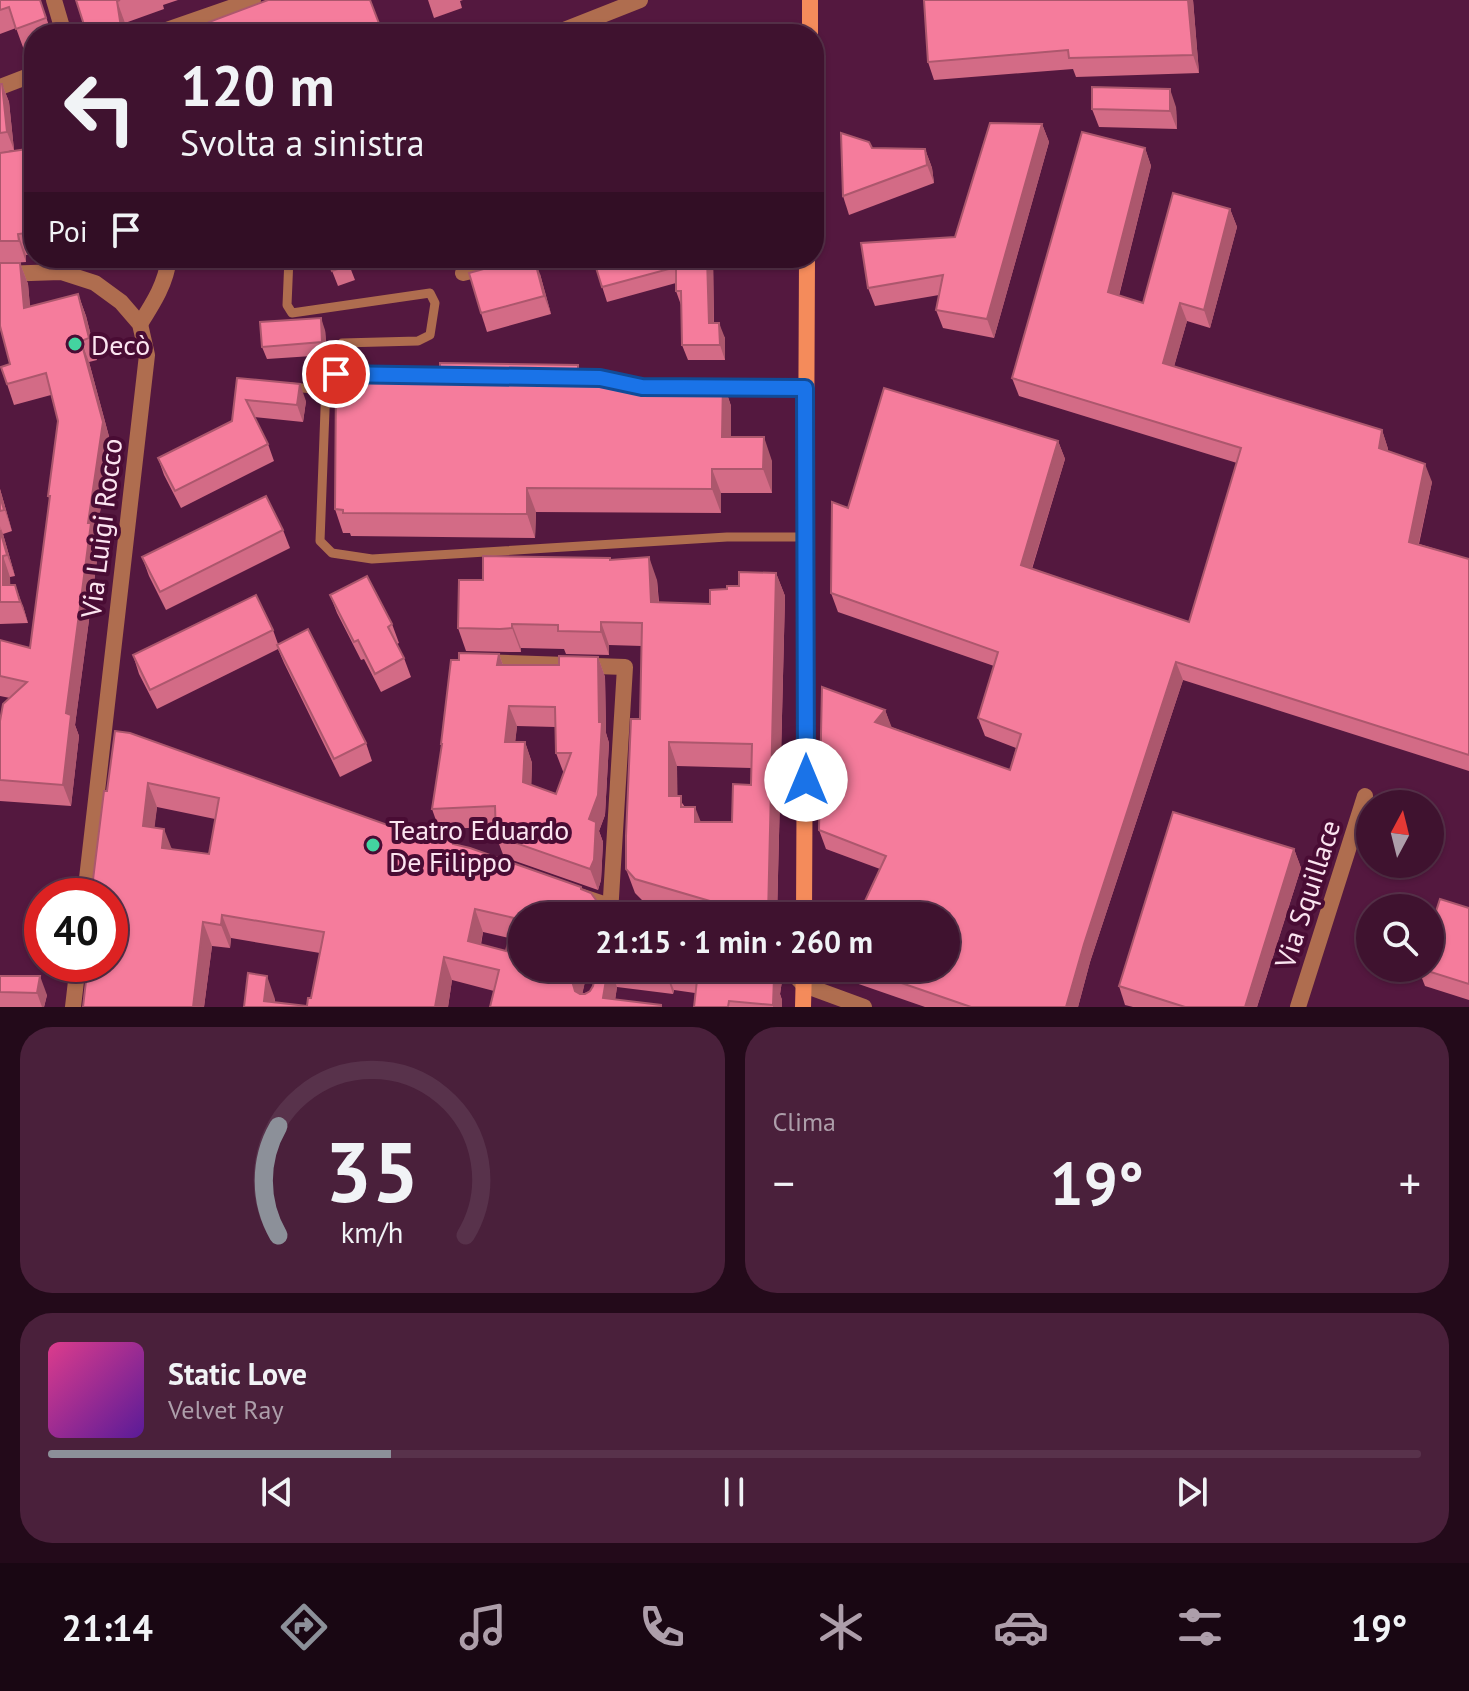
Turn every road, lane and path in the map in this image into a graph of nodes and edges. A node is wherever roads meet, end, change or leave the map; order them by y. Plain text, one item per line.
1 (54, 0) edge
2 (253, 0) edge
3 (640, 0) edge
4 (810, 0) edge
5 (61, 24) edge
6 (206, 24) edge
7 (579, 24) edge
8 (810, 24) edge
9 (24, 78) edge
10 (0, 87) edge
11 (168, 268) edge
12 (289, 268) edge
13 (483, 268) edge
14 (807, 268) edge
15 (463, 273) dead end
16 (0, 274) edge
17 (140, 324) junction
18 (342, 343) dead end
19 (460, 376) edge
20 (569, 377) edge
21 (274, 386) edge
22 (642, 387) edge
23 (702, 387) edge
24 (805, 388) junction
25 (326, 390) junction
26 (805, 537) junction
27 (462, 662) edge
28 (1356, 824) edge
29 (88, 878) edge
30 (567, 891) edge
31 (591, 902) edge
32 (611, 902) edge
33 (804, 902) edge
34 (76, 982) edge
35 (804, 982) edge
36 (814, 982) edge
37 (73, 1007) edge
38 (803, 1007) edge
39 (864, 1007) edge
40 (1298, 1007) edge

1 - 5 street
2 - 6 street
3 - 7 street
4 - 8 street
9 - 10 street
11 - 17 street
12 - 18 lane
13 - 15 street
14 - 24 street
16 - 17 street
17 - 29 street, Via Luigi Rocco
19 - 25 lane
20 - 22 lane
21 - 25 lane
23 - 24 lane
24 - 26 street
25 - 26 lane
26 - 33 street
27 - 32 street
28 - 40 street, Via Squillace
30 - 31 street
34 - 37 street
35 - 38 street
36 - 39 street

